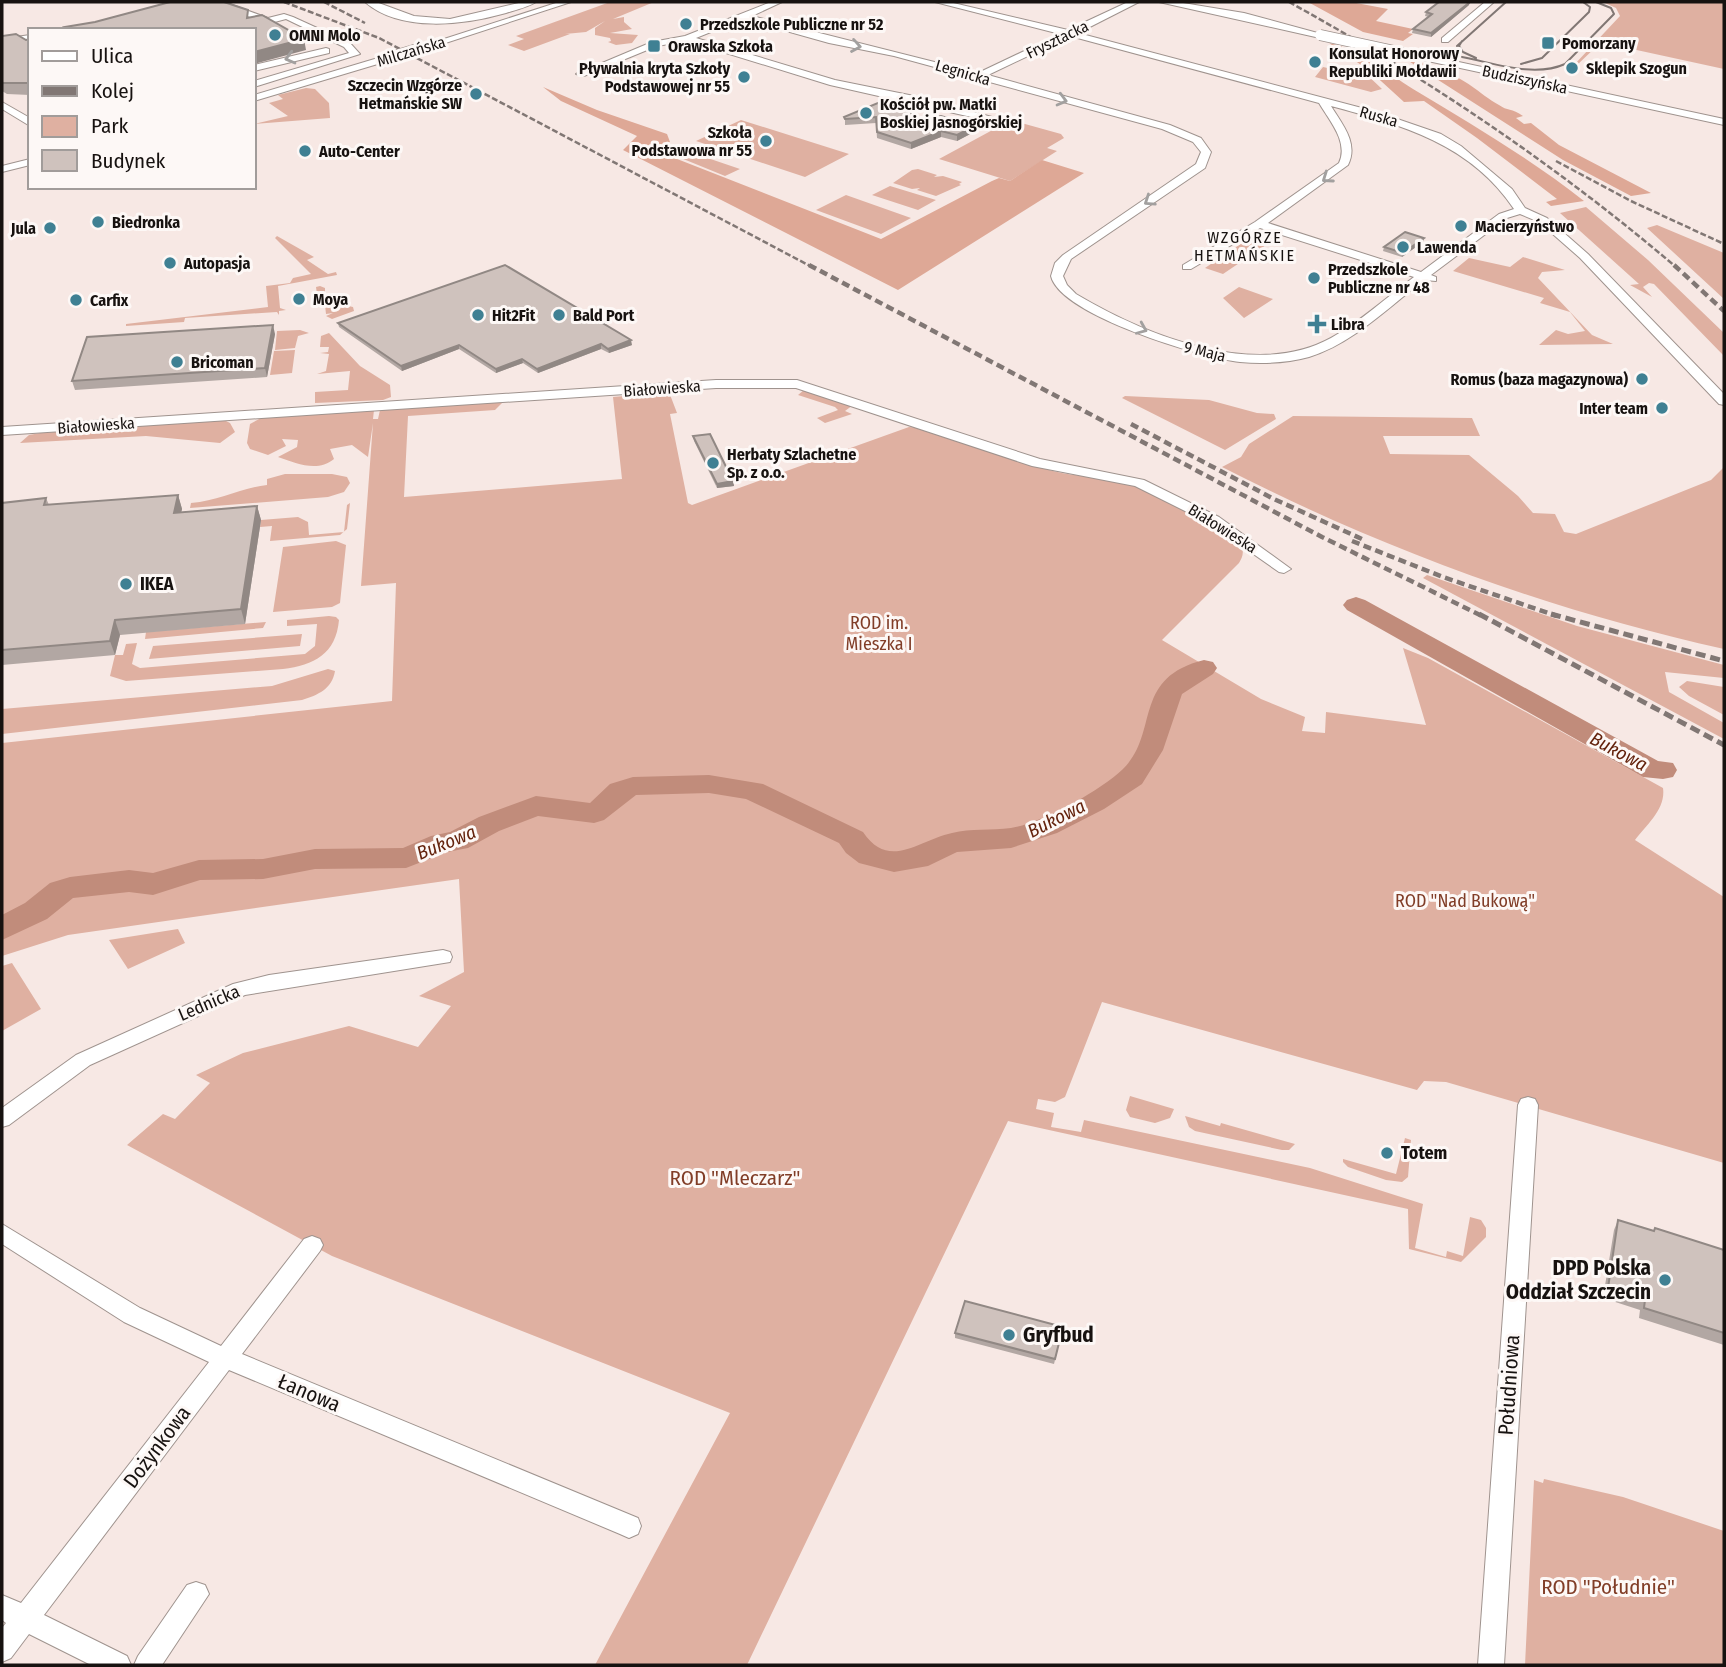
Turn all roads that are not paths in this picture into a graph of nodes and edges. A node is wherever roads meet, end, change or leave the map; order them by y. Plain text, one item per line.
1 (217, 2) edge
2 (234, 2) edge
3 (369, 2) edge
4 (531, 2) edge
5 (567, 2) edge
6 (778, 2) edge
7 (939, 2) edge
8 (1135, 2) edge
9 (1163, 2) edge
10 (1490, 2) edge
11 (743, 16) junction
12 (290, 19) dead end
13 (321, 33) junction
14 (1071, 33) junction
15 (28, 38) edge
16 (301, 38) edge
17 (687, 38) junction
18 (1446, 40) dead end
19 (2, 42) edge
20 (314, 45) dead end
21 (326, 51) junction
22 (341, 58) junction
23 (256, 68) edge
24 (581, 74) dead end
25 (979, 76) junction
26 (256, 83) edge
27 (256, 95) edge
28 (1323, 101) junction
29 (2, 105) edge
30 (28, 108) edge
31 (13, 112) junction
32 (998, 120) dead end
33 (28, 122) edge
34 (1724, 122) edge
35 (28, 152) edge
36 (2, 159) edge
37 (1205, 161) joint
38 (28, 162) edge
39 (2, 169) edge
40 (1521, 210) junction
41 (1259, 224) junction
42 (1186, 267) dead end
43 (1423, 275) junction
44 (1436, 281) dead end
45 (1724, 401) edge
46 (2, 432) edge
47 (1284, 569) dead end
48 (443, 957) dead end
49 (1528, 1105) dead end
50 (2, 1119) edge
51 (2, 1233) edge
52 (312, 1245) dead end
53 (224, 1358) junction
54 (629, 1526) dead end
55 (196, 1594) dead end
56 (2, 1607) edge
57 (25, 1620) junction
58 (2, 1650) edge
59 (118, 1665) edge
60 (147, 1665) edge
61 (1491, 1665) edge

1 - 2 street
3 - 4 street
5 - 27 street, Milczańska, bridge
6 - 11 street
7 - 14 street, Ruska
8 - 14 street, Frysztacka
9 - 34 street, Budziszyńska, bridge
10 - 18 street
11 - 17 street
11 -> 25 street, Legnicka
12 - 13 street
13 - 16 street
13 - 22 street
14 - 25 street, Frysztacka
14 - 28 street, Ruska
15 - 19 street
17 - 24 street
17 - 32 street
20 - 21 street
21 - 22 street
21 -> 23 street
22 - 26 street
25 -> 37 street, Legnicka
28 - 40 street, Ruska
28 -> 41 street
29 - 31 street
30 - 31 street
31 - 33 street
35 - 36 street
37 -> 43 street, 9 Maja
38 - 39 street
40 - 43 street, 9 Maja
40 - 45 street, Ruska
41 - 42 street
41 - 43 street
43 - 44 street
46 - 47 street, Białowieska
48 - 50 street, Lednicka
49 - 61 street, Południowa
51 - 53 street, Łanowa
52 - 53 street, Dożynkowa
53 - 54 street, Łanowa
53 - 57 street, Dożynkowa
55 - 60 street
56 - 57 street
57 - 58 street, Dożynkowa
57 - 59 street

